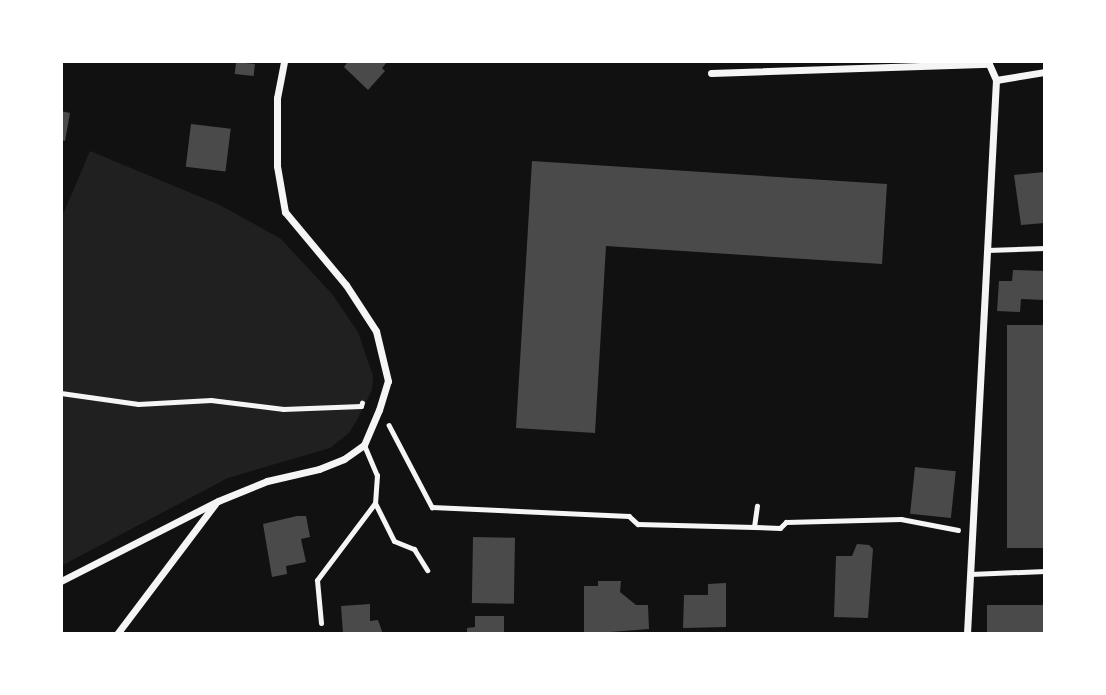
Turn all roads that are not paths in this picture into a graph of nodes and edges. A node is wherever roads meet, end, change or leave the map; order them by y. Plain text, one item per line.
1 (284, 61) edge
2 (1045, 72) edge
3 (710, 73) dead end
4 (996, 80) junction
5 (1045, 248) edge
6 (987, 250) junction
7 (364, 445) junction
8 (218, 501) junction
9 (375, 503) junction
10 (427, 570) dead end
11 (1045, 571) edge
12 (970, 574) junction
13 (61, 581) edge
14 (321, 623) dead end
15 (117, 634) edge
16 (967, 634) edge

1 - 7 street
2 - 4 street
3 - 4 street
4 - 6 street
5 - 6 lane
6 - 12 street
7 - 8 street
7 - 9 lane
8 - 13 street
8 - 15 street
9 - 10 lane
9 - 14 lane
11 - 12 lane
12 - 16 street

